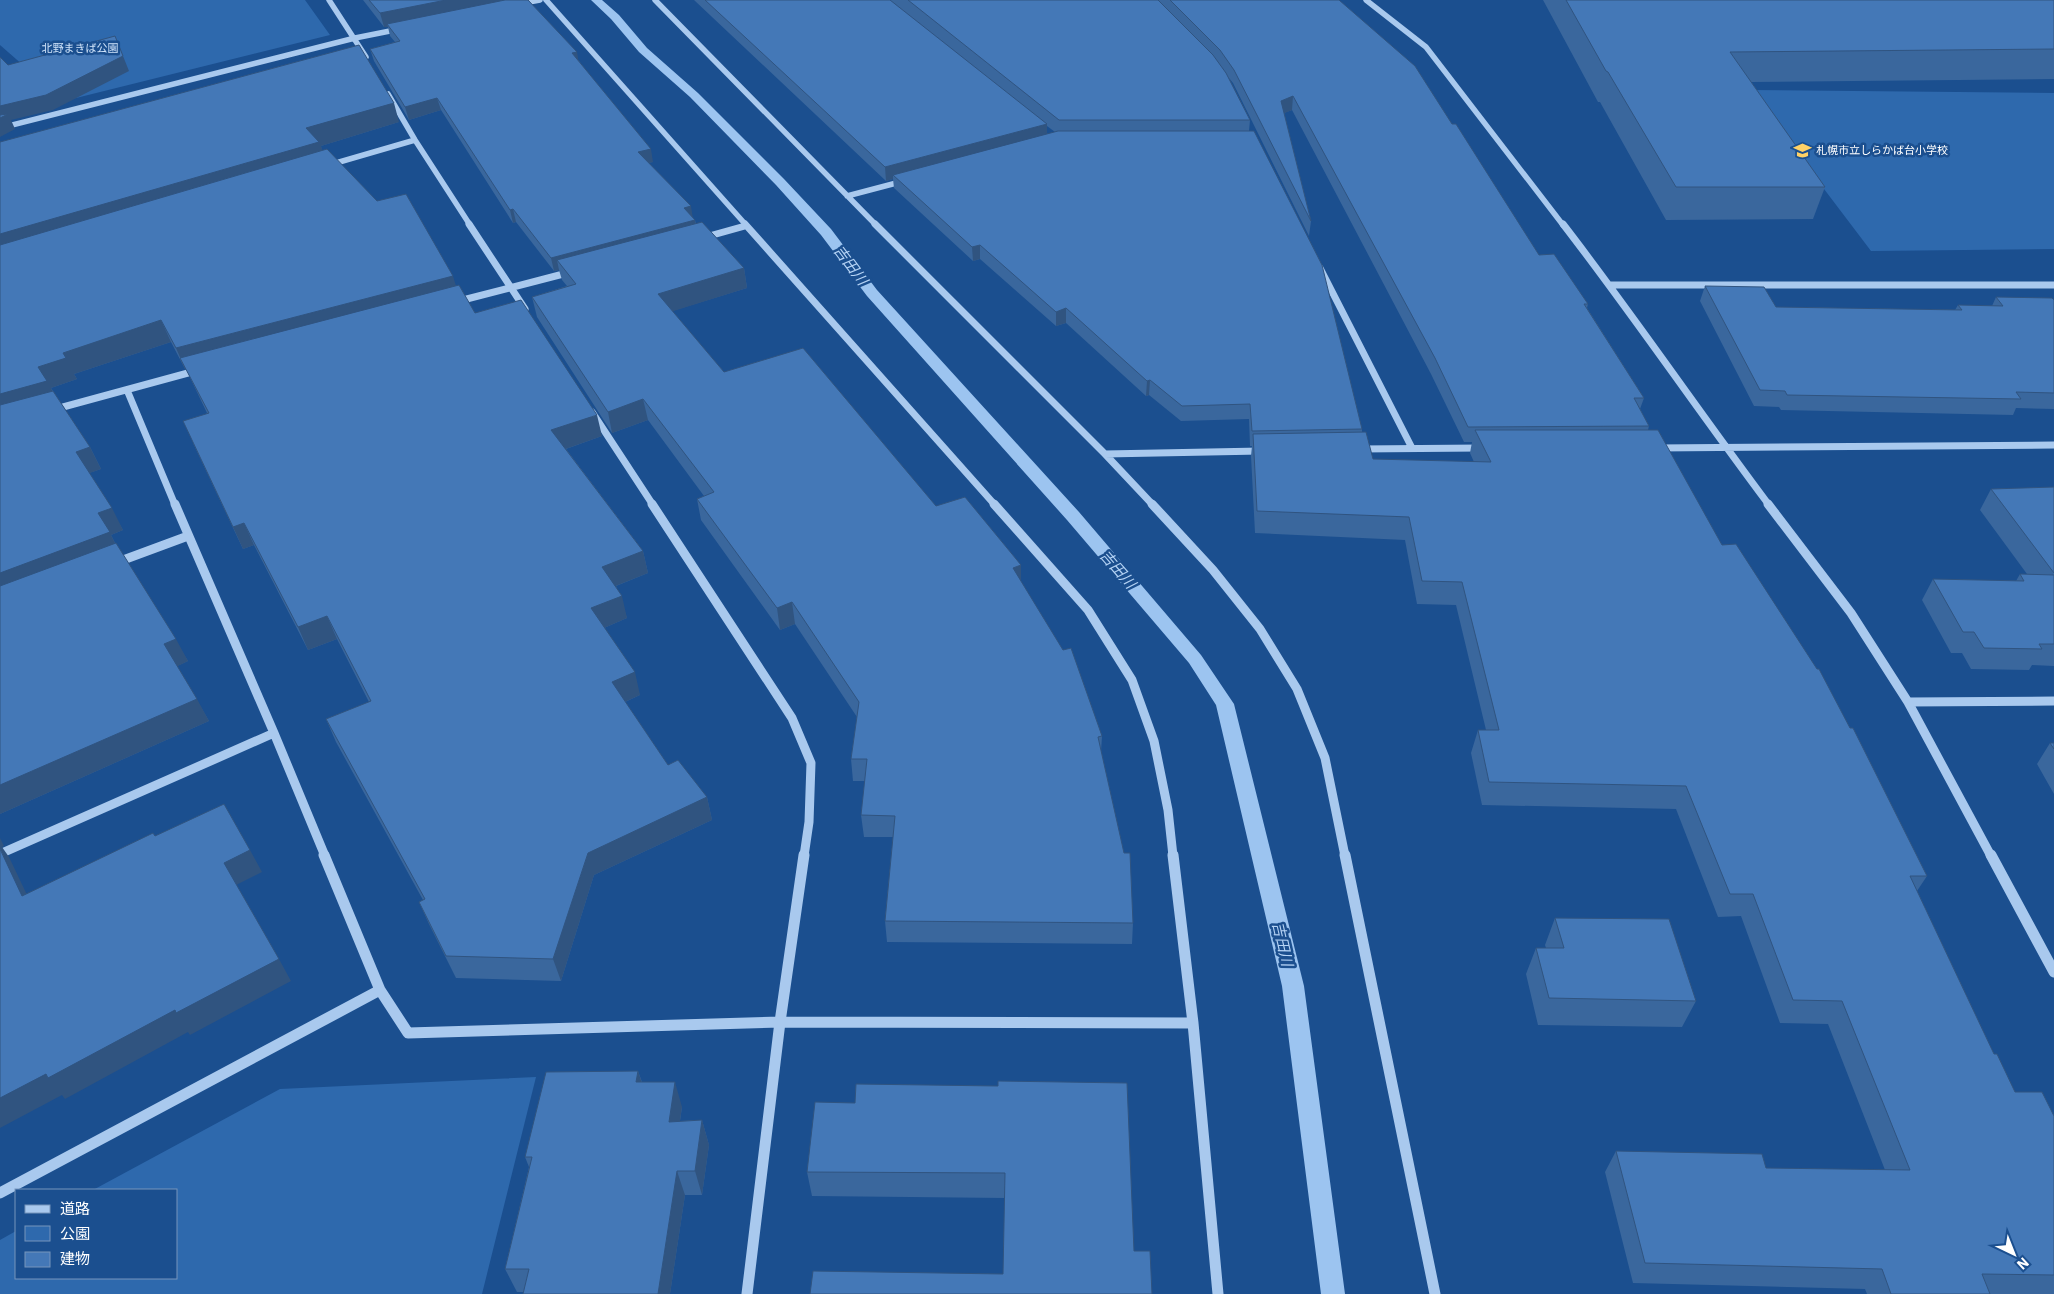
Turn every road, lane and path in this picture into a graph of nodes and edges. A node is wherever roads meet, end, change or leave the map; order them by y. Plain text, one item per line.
1 (329, 0) edge
2 (540, 0) edge
3 (546, 0) edge
4 (655, 0) edge
5 (1366, 0) edge
6 (511, 6) edge
7 (404, 28) edge
8 (355, 38) junction
9 (370, 64) edge
10 (385, 89) edge
11 (0, 128) edge
12 (415, 140) junction
13 (320, 168) edge
14 (914, 178) edge
15 (847, 196) junction
16 (745, 226) junction
17 (698, 238) edge
18 (1317, 263) edge
19 (577, 270) edge
20 (1610, 285) junction
21 (2054, 285) edge
22 (511, 288) junction
23 (444, 305) edge
24 (533, 320) edge
25 (204, 369) edge
26 (127, 390) junction
27 (587, 403) edge
28 (45, 412) edge
29 (2054, 446) edge
30 (1412, 448) junction
31 (1490, 448) edge
32 (1647, 448) edge
33 (1726, 448) junction
34 (1352, 450) edge
35 (1273, 451) edge
36 (1105, 454) junction
37 (188, 536) junction
38 (107, 567) edge
39 (2054, 701) edge
40 (1908, 702) junction
41 (274, 733) junction
42 (0, 854) edge
43 (2054, 972) edge
44 (380, 990) junction
45 (780, 1022) junction
46 (1193, 1023) junction
47 (0, 1193) edge
48 (747, 1294) edge
49 (1218, 1294) edge
50 (1435, 1294) edge

1 - 8 street
2 - 6 street
3 - 16 street
4 - 15 street
5 - 20 street
7 - 8 street
8 - 9 street
8 - 11 street
10 - 12 street
12 - 13 street
12 - 22 street
14 - 15 street
15 - 36 street
16 - 17 street
16 - 46 street
18 - 30 street
19 - 22 street
20 - 21 street
20 - 33 street
22 - 23 street
22 - 24 street
25 - 26 street
26 - 28 street
26 - 37 street
27 - 45 street
29 - 33 street
30 - 31 street
30 - 34 street
32 - 33 street
33 - 40 street
35 - 36 street
36 - 50 street
37 - 38 street
37 - 41 street
39 - 40 street
40 - 43 street
41 - 42 street
41 - 44 street
44 - 45 street
44 - 47 street
45 - 46 street
45 - 48 street
46 - 49 street

